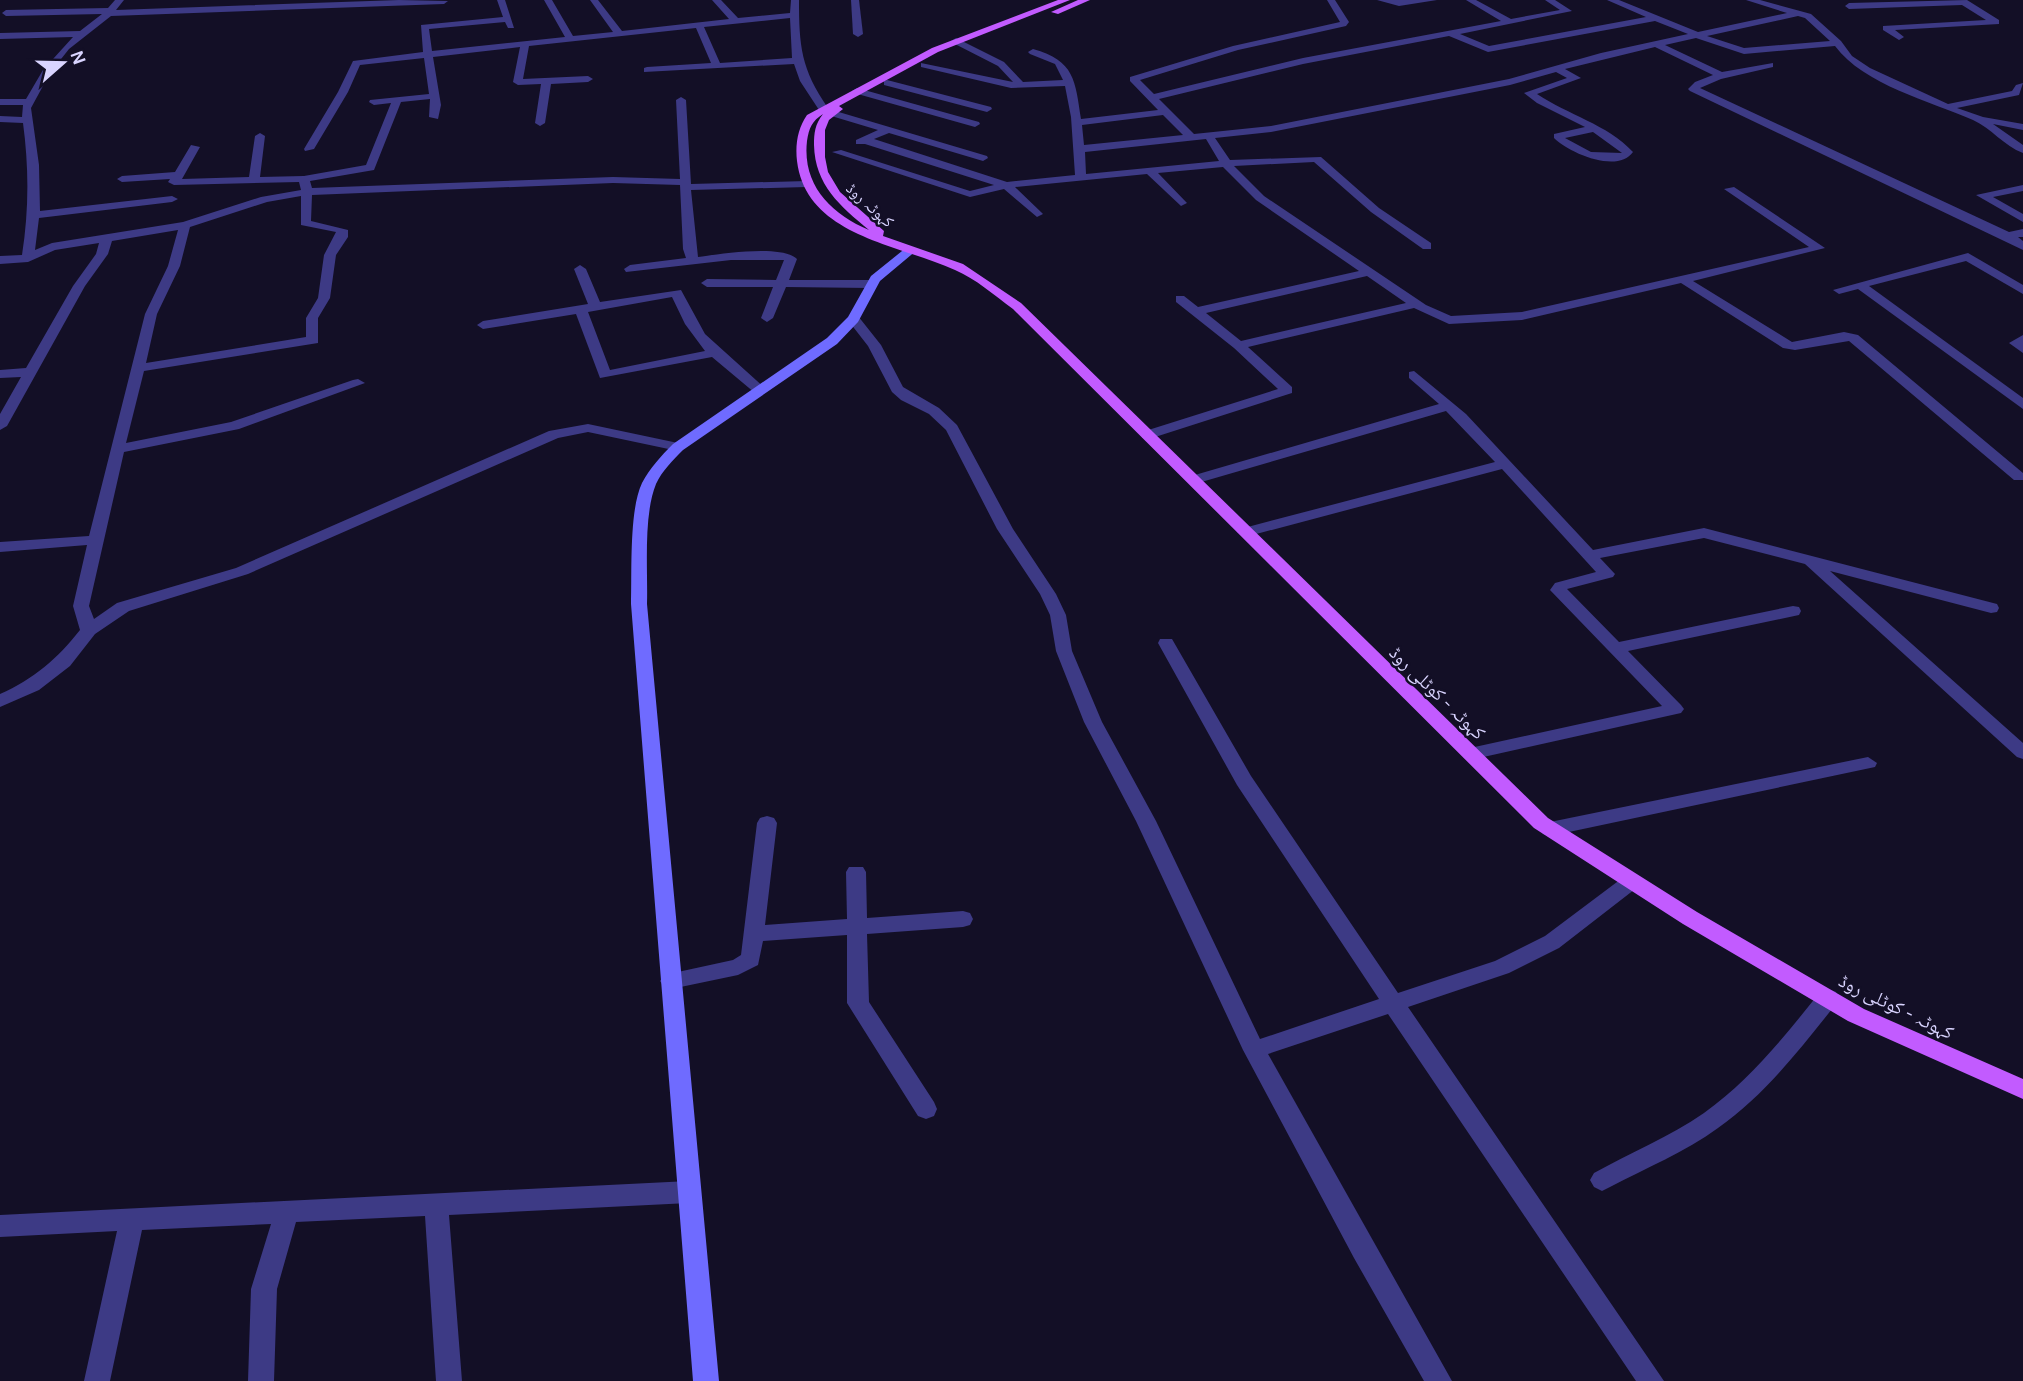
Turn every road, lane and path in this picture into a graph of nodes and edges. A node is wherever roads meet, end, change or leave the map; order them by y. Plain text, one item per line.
1 (17, 0) edge
2 (120, 0) edge
3 (444, 0) edge
4 (501, 0) edge
5 (548, 0) edge
6 (596, 0) edge
7 (716, 0) edge
8 (794, 0) edge
9 (855, 0) edge
10 (1066, 0) edge
11 (1086, 0) edge
12 (1331, 0) edge
13 (1381, 0) edge
14 (1430, 0) edge
15 (1470, 0) edge
16 (1549, 0) edge
17 (1611, 0) edge
18 (1750, 0) edge
19 (1962, 1) edge
20 (1783, 4) edge
21 (1849, 6) dead end
22 (110, 12) junction
23 (1799, 13) junction
24 (794, 15) junction
25 (3, 17) edge
26 (1658, 18) junction
27 (735, 20) junction
28 (1511, 23) junction
29 (438, 26) junction
30 (699, 26) junction
31 (82, 34) junction
32 (858, 34) dead end
33 (1451, 34) junction
34 (620, 35) junction
35 (1700, 35) junction
36 (0, 36) edge
37 (1899, 37) dead end
38 (571, 40) junction
39 (956, 41) junction
40 (1838, 43) junction
41 (968, 44) junction
42 (1657, 44) junction
43 (525, 45) junction
44 (1033, 52) dead end
45 (428, 55) junction
46 (795, 61) junction
47 (924, 65) junction
48 (1770, 65) dead end
49 (717, 67) junction
50 (1557, 69) junction
51 (647, 70) dead end
52 (1723, 76) junction
53 (588, 79) dead end
54 (546, 81) junction
55 (887, 83) junction
56 (1068, 83) junction
57 (1021, 85) junction
58 (2023, 86) edge
59 (863, 92) junction
60 (435, 96) junction
61 (1151, 99) junction
62 (397, 100) junction
63 (681, 100) dead end
64 (0, 102) edge
65 (28, 102) junction
66 (374, 102) dead end
67 (1947, 107) junction
68 (987, 109) dead end
69 (828, 110) junction
70 (1165, 112) junction
71 (434, 117) dead end
72 (1978, 118) junction
73 (0, 119) edge
74 (28, 120) junction
75 (540, 122) dead end
76 (1077, 123) junction
77 (975, 124) dead end
78 (2023, 127) edge
79 (1596, 128) junction
80 (888, 130) junction
81 (260, 136) dead end
82 (1209, 136) junction
83 (1192, 138) junction
84 (865, 140) junction
85 (194, 147) dead end
86 (309, 149) dead end
87 (1080, 149) junction
88 (2023, 150) edge
89 (837, 152) junction
90 (983, 158) dead end
91 (818, 160) junction
92 (1227, 163) junction
93 (1150, 171) junction
94 (177, 174) junction
95 (304, 179) junction
96 (1081, 179) junction
97 (122, 180) dead end
98 (254, 180) junction
99 (686, 184) junction
100 (807, 184) junction
101 (1006, 185) junction
102 (2023, 188) edge
103 (1730, 189) dead end
104 (307, 192) junction
105 (172, 199) dead end
106 (1181, 203) dead end
107 (1037, 214) dead end
108 (34, 215) junction
109 (2023, 219) edge
110 (185, 225) junction
111 (2023, 233) edge
112 (2008, 236) junction
113 (107, 237) junction
114 (887, 240) junction
115 (1427, 246) dead end
116 (2023, 246) edge
117 (911, 250) junction
118 (28, 258) junction
119 (0, 260) edge
120 (693, 260) junction
121 (580, 269) dead end
122 (630, 269) dead end
123 (1370, 272) junction
124 (1682, 279) junction
125 (707, 283) dead end
126 (781, 284) junction
127 (870, 284) junction
128 (1860, 285) junction
129 (1839, 290) dead end
130 (2023, 290) edge
131 (1180, 299) dead end
132 (1417, 304) junction
133 (596, 308) junction
134 (581, 311) junction
135 (1198, 311) junction
136 (767, 318) dead end
137 (853, 319) junction
138 (483, 326) dead end
139 (2023, 339) edge
140 (1240, 345) junction
141 (2023, 349) edge
142 (714, 353) junction
143 (138, 368) junction
144 (30, 372) junction
145 (0, 374) edge
146 (1414, 375) dead end
147 (358, 383) dead end
148 (760, 390) junction
149 (2023, 405) edge
150 (1448, 406) junction
151 (0, 426) edge
152 (1147, 435) junction
153 (678, 447) junction
154 (117, 449) junction
155 (1505, 464) junction
156 (2019, 477) dead end
157 (1193, 480) junction
158 (1245, 532) junction
159 (95, 540) junction
160 (0, 547) edge
161 (1589, 555) junction
162 (1810, 561) junction
163 (1991, 608) dead end
164 (1793, 611) dead end
165 (89, 630) junction
166 (1166, 643) dead end
167 (1615, 648) junction
168 (0, 701) edge
169 (2023, 753) edge
170 (1470, 754) junction
171 (1868, 763) dead end
172 (767, 823) dead end
173 (1550, 829) junction
174 (856, 873) dead end
175 (1632, 881) junction
176 (963, 919) dead end
177 (856, 928) junction
178 (754, 934) junction
179 (671, 981) junction
180 (1828, 998) junction
181 (1394, 1004) junction
182 (1254, 1050) junction
183 (2023, 1089) edge
184 (926, 1109) dead end
185 (1602, 1180) dead end
186 (690, 1192) junction
187 (436, 1204) junction
188 (287, 1211) junction
189 (132, 1219) junction
190 (0, 1226) edge
191 (97, 1381) edge
192 (261, 1381) edge
193 (449, 1381) edge
194 (706, 1381) edge
195 (1439, 1381) edge
196 (1651, 1381) edge

1 - 25 street
2 - 22 street
3 - 22 street
3 - 29 street
4 - 29 street
5 - 38 street
6 - 34 street
7 - 27 street
8 - 24 street
9 - 32 street
10 - 39 main road
11 - 41 main road
12 - 61 street
13 - 14 street
15 - 28 street
16 - 28 street
17 - 26 street
18 - 20 street
19 - 21 street
19 - 37 street
20 - 23 street
22 - 25 street
22 - 31 street
23 - 35 street
23 - 40 street
24 - 27 street
24 - 46 street
26 - 33 street
26 - 35 street
27 - 30 street
28 - 33 street
29 - 45 street
30 - 34 street
30 - 49 street
31 - 36 street
31 - 65 street
33 - 61 street
34 - 38 street
35 - 40 street
35 - 42 street
38 - 43 street
39 - 41 street
39 - 59 main road
40 - 67 street
41 - 47 main road
41 - 57 street
42 - 50 street
42 - 52 street
43 - 45 street
43 - 54 street
44 - 56 street
45 - 60 street
45 - 86 street
46 - 49 street
46 - 69 street
47 - 55 main road
47 - 57 street
48 - 52 street
49 - 51 street
50 - 79 street
50 - 82 street
52 - 112 street
53 - 54 street
54 - 75 street
55 - 59 main road
55 - 68 street
56 - 57 street
56 - 76 street
58 - 67 street
59 - 69 main road
59 - 77 street
60 - 62 street
60 - 71 street
61 - 70 street
62 - 66 street
62 - 95 street
63 - 99 street
64 - 65 street
65 - 74 street
67 - 72 street
69 - 80 street
69 - 91 main road, کہوٹہ روڈ
69 - 100 main road
70 - 76 street
70 - 83 street
72 - 78 street
72 - 88 street
73 - 74 street
74 - 108 street
76 - 87 street
79 - 79 street
80 - 84 street
80 - 90 street
81 - 98 street
82 - 83 street
82 - 92 street
83 - 87 street
84 - 89 street
84 - 101 street
85 - 94 street
87 - 96 street
89 - 91 street
89 - 101 street
91 - 114 main road, کہوٹہ روڈ
92 - 93 street
92 - 115 street
92 - 123 street
93 - 96 street
93 - 106 street
94 - 97 street
94 - 98 street
95 - 98 street
95 - 104 street
96 - 101 street
99 - 100 street
99 - 104 street
99 - 120 street
100 - 114 main road, کہوٹہ روڈ
101 - 107 street
102 - 109 street
103 - 124 street
104 - 110 street
104 - 143 street
105 - 108 street
108 - 118 street
110 - 113 street
110 - 143 street
111 - 112 street
112 - 116 street
113 - 118 street
113 - 144 street
114 - 117 main road, کہوٹہ - کوٹلی روڈ
117 - 127 main road
117 - 152 main road, کہوٹہ - کوٹلی روڈ
118 - 119 street
120 - 122 street
120 - 126 street
121 - 133 street
123 - 132 street
123 - 135 street
124 - 132 street
124 - 156 street
125 - 126 street
126 - 127 street
126 - 136 street
127 - 137 main road
128 - 129 street
128 - 130 street
128 - 149 street
131 - 135 street
132 - 140 street
133 - 134 street
133 - 142 street
134 - 138 street
134 - 142 street
135 - 140 street
137 - 148 main road
137 - 182 street
139 - 141 street
140 - 152 street
142 - 148 street
143 - 154 street
144 - 145 street
144 - 151 street
146 - 150 street
147 - 154 street
148 - 153 main road
150 - 155 street
150 - 157 street
152 - 157 main road, کہوٹہ - کوٹلی روڈ
153 - 165 street
153 - 179 main road
154 - 159 street
155 - 158 street
155 - 161 street
157 - 158 main road, کہوٹہ - کوٹلی روڈ
158 - 170 main road, کہوٹہ - کوٹلی روڈ
159 - 160 street
159 - 165 street
161 - 162 street
161 - 167 street
162 - 163 street
162 - 169 street
164 - 167 street
165 - 168 street
166 - 181 street
167 - 170 street
170 - 173 main road, کہوٹہ - کوٹلی روڈ
171 - 173 street
172 - 178 street
173 - 175 main road, کہوٹہ - کوٹلی روڈ
174 - 177 street
175 - 180 main road, کہوٹہ - کوٹلی روڈ
175 - 181 street
176 - 177 street
177 - 178 street
177 - 184 street
178 - 179 street
179 - 186 main road
180 - 183 main road, کہوٹہ - کوٹلی روڈ
180 - 185 street
181 - 182 street
181 - 196 street
182 - 195 street
186 - 187 street
186 - 194 main road
187 - 188 street
187 - 193 street
188 - 189 street
188 - 192 street
189 - 190 street
189 - 191 street

